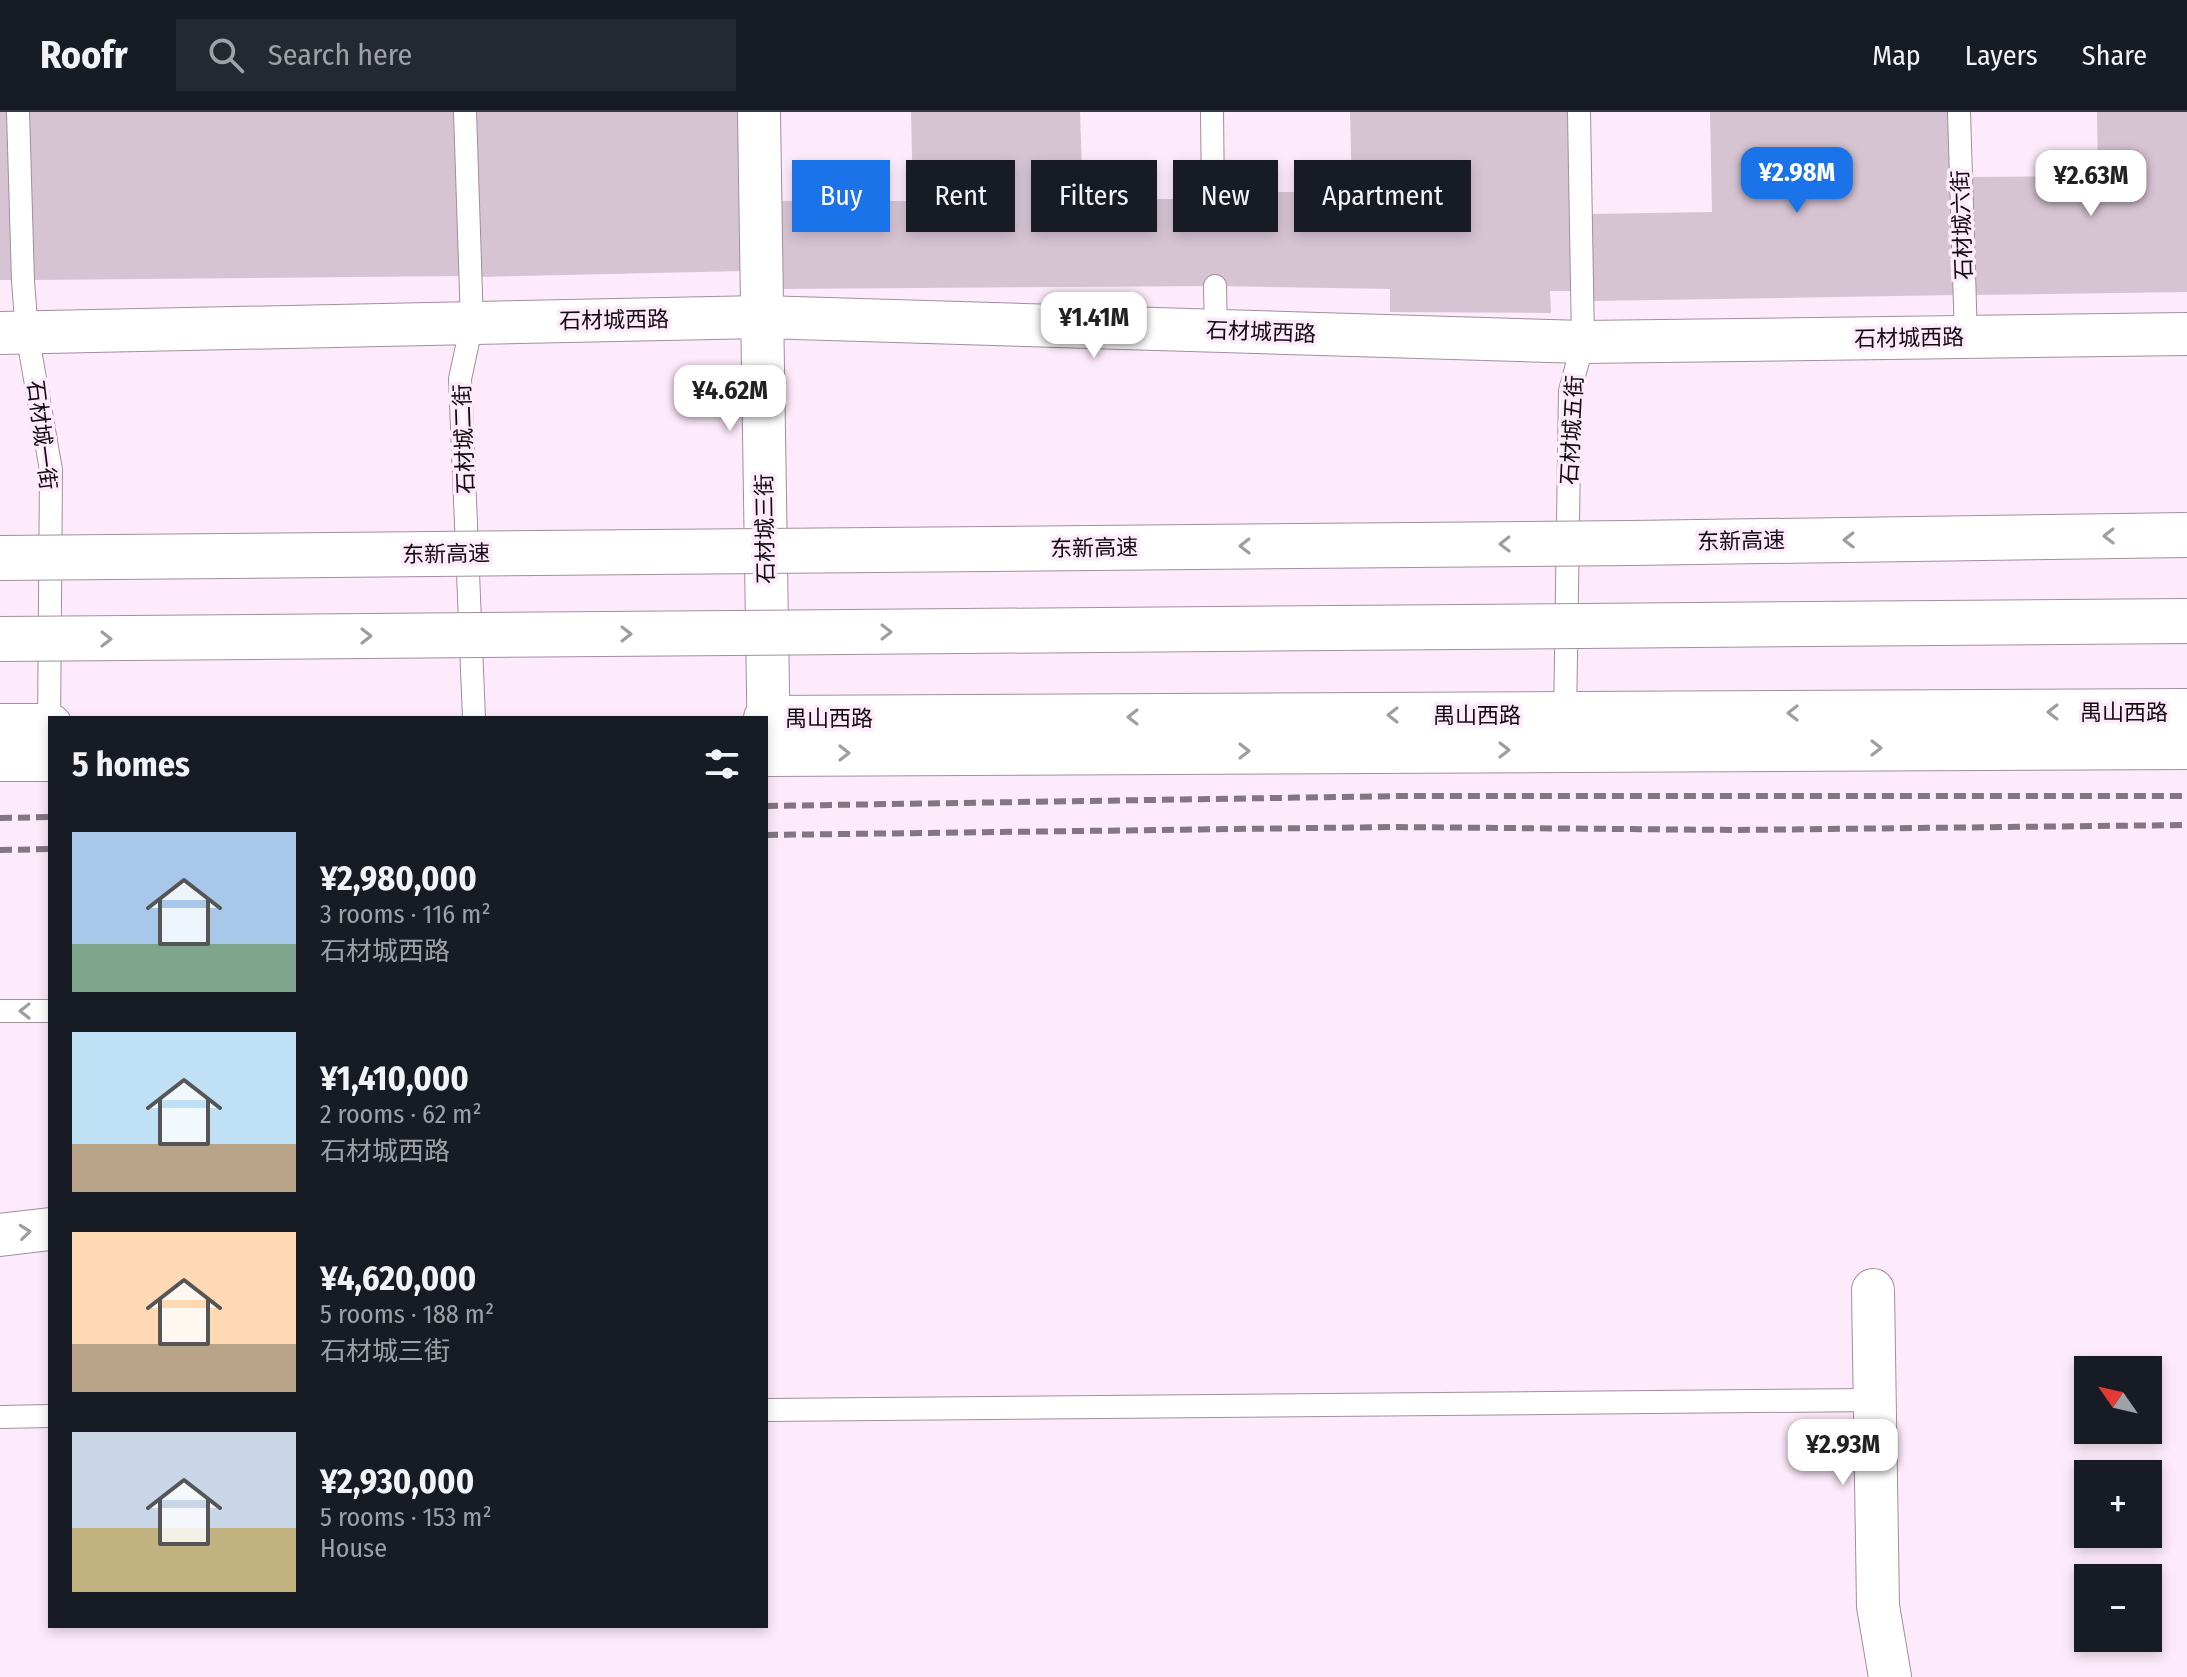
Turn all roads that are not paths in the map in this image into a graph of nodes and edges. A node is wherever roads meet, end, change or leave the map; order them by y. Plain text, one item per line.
1 (18, 112) edge
2 (465, 112) edge
3 (759, 112) edge
4 (1212, 112) edge
5 (1579, 112) edge
6 (1959, 112) edge
7 (1213, 160) edge
8 (1215, 286) dead end
9 (761, 317) junction
10 (472, 323) junction
11 (1216, 331) junction
12 (14, 333) edge
13 (2187, 334) edge
14 (1966, 338) junction
15 (1583, 342) junction
16 (2187, 535) edge
17 (0, 558) edge
18 (2187, 621) edge
19 (0, 639) edge
20 (2187, 711) edge
21 (50, 716) edge
22 (474, 716) edge
23 (768, 716) edge
24 (0, 726) edge
25 (48, 726) edge
26 (1564, 732) junction
27 (768, 736) edge
28 (2187, 747) edge
29 (0, 759) edge
30 (48, 759) edge
31 (0, 1011) edge
32 (48, 1011) edge
33 (48, 1229) edge
34 (0, 1235) edge
35 (1873, 1290) dead end
36 (1875, 1400) junction
37 (768, 1410) edge
38 (48, 1416) edge
39 (0, 1417) edge
40 (1890, 1677) edge

1 - 12 lane, 石材城一街
2 - 10 lane, 石材城二街
3 - 9 street, 石材城三街
4 - 7 lane
5 - 15 lane, 石材城五街
6 - 14 lane, 石材城六街
8 - 11 lane
9 - 10 street, 石材城西路
9 - 11 street, 石材城西路
9 - 23 street, 石材城三街
10 - 12 street, 石材城西路
10 - 22 lane, 石材城二街
11 - 15 street, 石材城西路
12 - 21 lane, 石材城一街
13 - 14 street, 石材城西路
14 - 15 street, 石材城西路
15 - 26 lane, 石材城五街
16 -> 17 main road, 东新高速, bridge
19 -> 18 main road, bridge
20 -> 26 main road, 禺山西路
24 - 25 main road
26 - 27 main road, 禺山西路
26 -> 28 main road, 禺山西路
29 - 30 main road
32 -> 31 lane
34 -> 33 street
35 - 36 street
36 - 37 lane
36 - 40 street
38 - 39 lane

